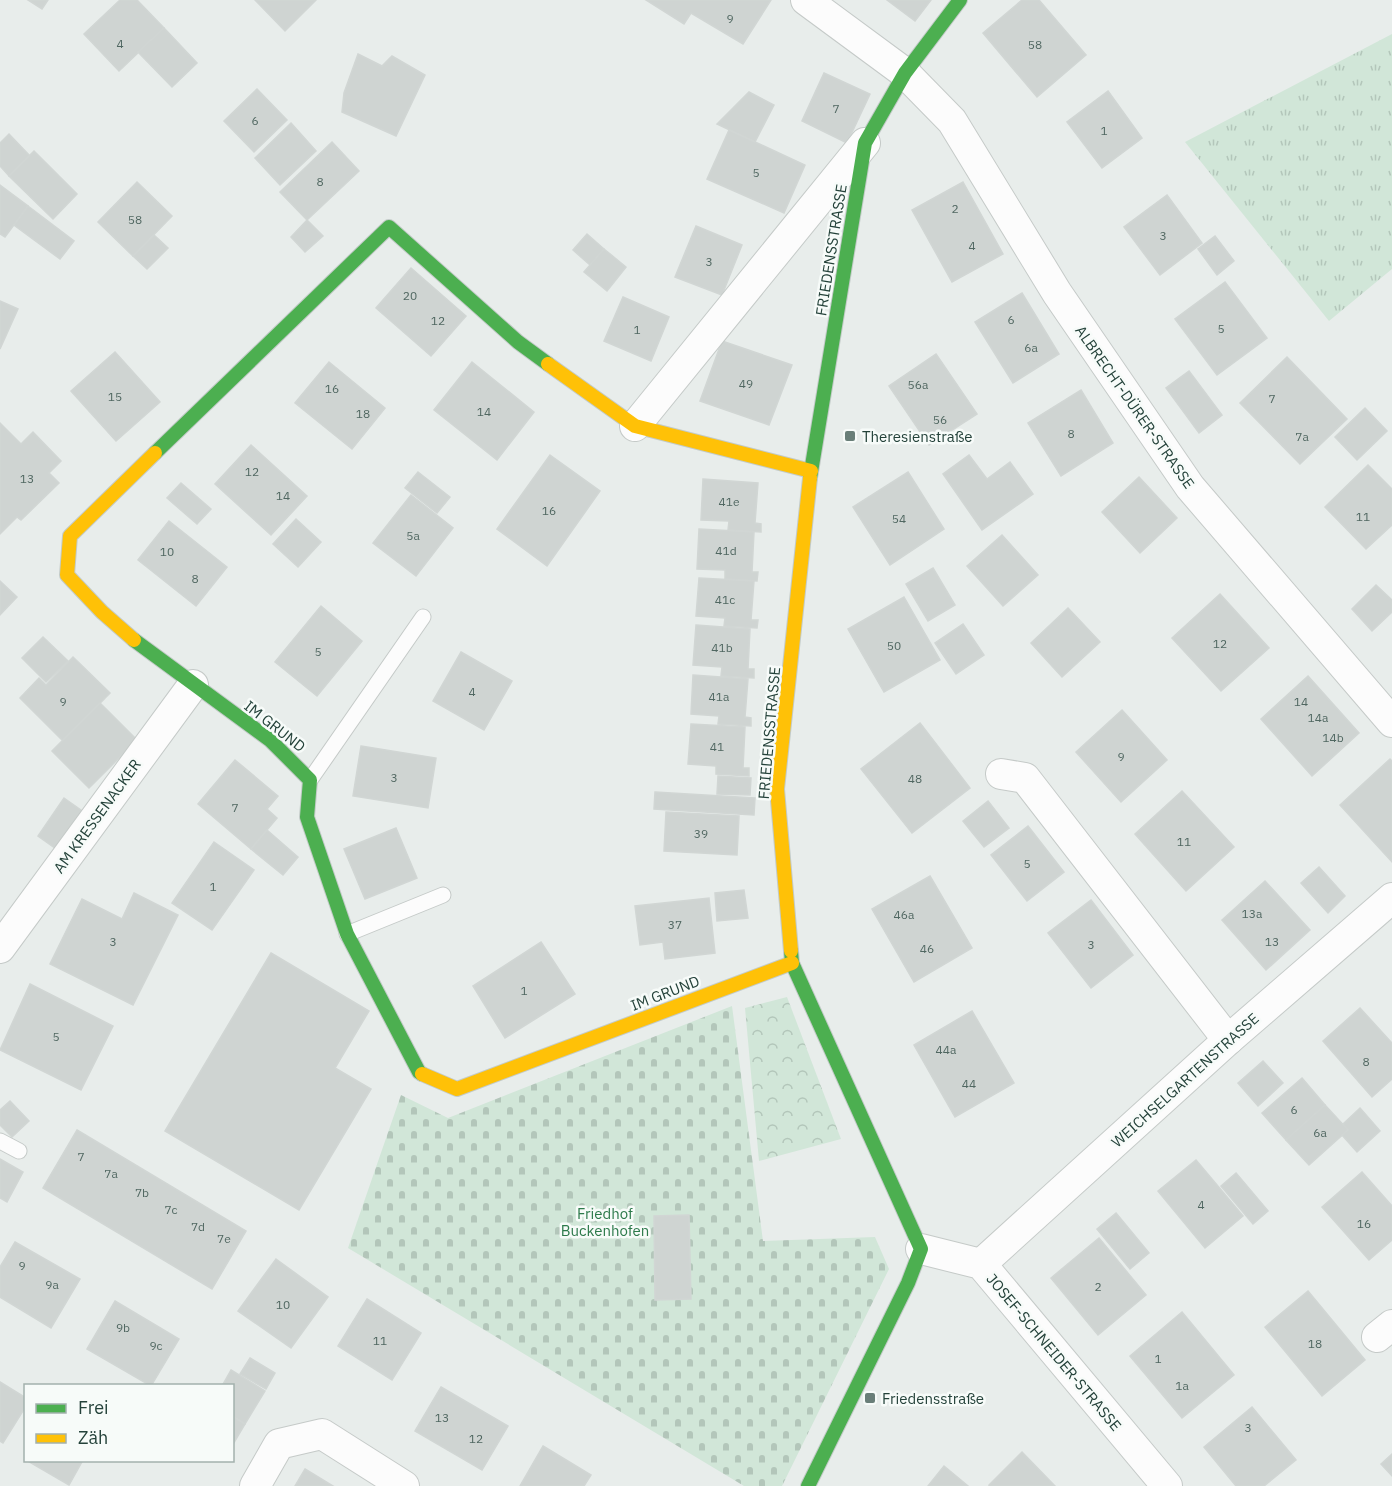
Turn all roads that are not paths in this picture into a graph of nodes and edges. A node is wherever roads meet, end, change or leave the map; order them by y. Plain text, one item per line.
1 (806, 0) edge
2 (960, 0) edge
3 (905, 73) junction
4 (865, 143) junction
5 (635, 426) junction
6 (811, 471) junction
7 (423, 617) dead end
8 (193, 685) junction
9 (1392, 722) edge
10 (1000, 774) dead end
11 (310, 780) junction
12 (442, 896) dead end
13 (1392, 898) edge
14 (347, 934) junction
15 (0, 948) edge
16 (792, 963) junction
17 (1228, 1040) junction
18 (0, 1141) edge
19 (19, 1151) dead end
20 (921, 1249) junction
21 (981, 1264) junction
22 (255, 1486) edge
23 (404, 1486) edge
24 (808, 1486) edge
25 (1167, 1486) edge

1 - 3 street
2 - 3 street, FRIEDENSSTRASSE
3 - 4 street, FRIEDENSSTRASSE
3 - 9 street, ALBRECHT-DÜRER-STRASSE
4 - 5 street
4 - 6 street, FRIEDENSSTRASSE
5 - 6 street
5 - 8 street, IM GRUND
6 - 16 street, FRIEDENSSTRASSE
7 - 11 lane
8 - 11 street, IM GRUND
8 - 15 street, AM KRESSENACKER
10 - 17 street
11 - 14 street, IM GRUND
12 - 14 lane
13 - 17 street, WEICHSELGARTENSTRASSE
14 - 16 street, IM GRUND
16 - 20 street, FRIEDENSSTRASSE
17 - 21 street, WEICHSELGARTENSTRASSE
18 - 19 lane
20 - 21 street, JOSEF-SCHNEIDER-STRASSE
20 - 24 street
21 - 25 street, JOSEF-SCHNEIDER-STRASSE
22 - 23 street

